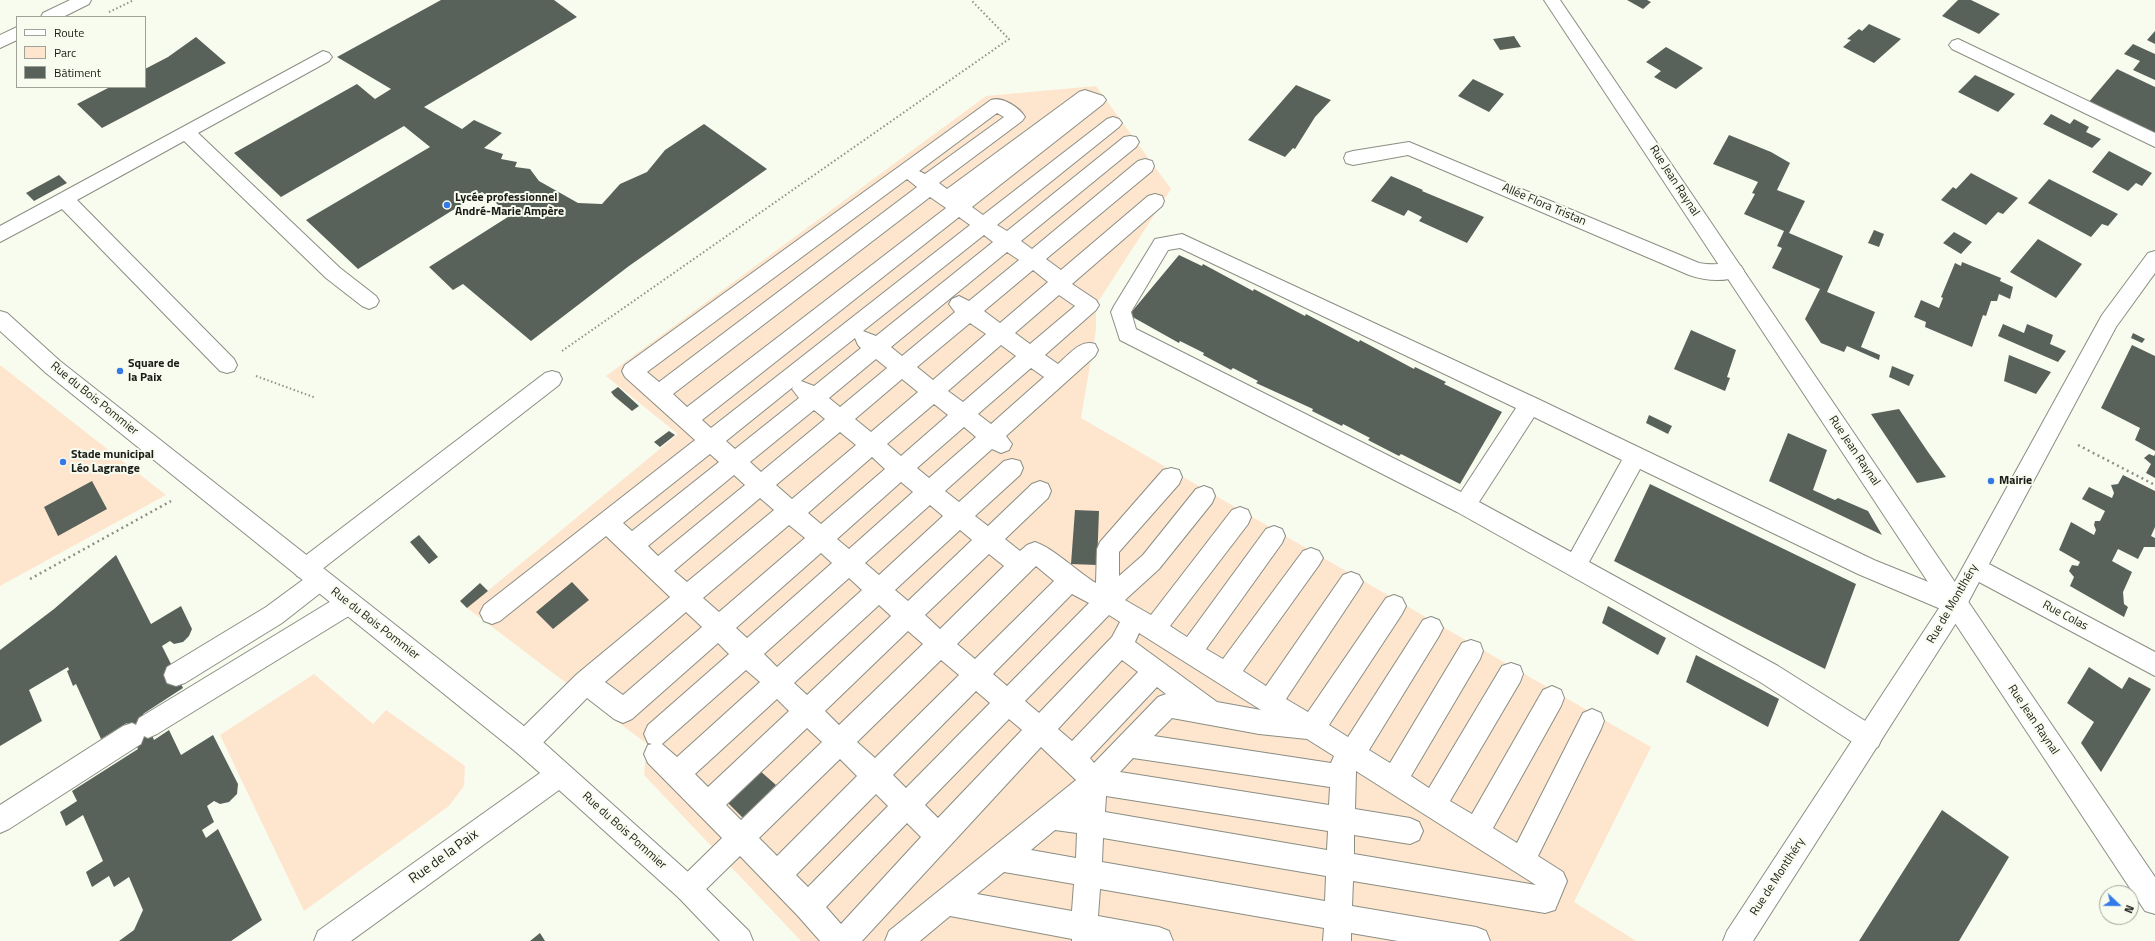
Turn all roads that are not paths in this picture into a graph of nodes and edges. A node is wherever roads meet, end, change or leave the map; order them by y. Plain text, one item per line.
1 (83, 0) edge
2 (1552, 0) edge
3 (51, 16) edge
4 (16, 34) edge
5 (0, 42) edge
6 (1958, 45) dead end
7 (323, 57) dead end
8 (1113, 122) dead end
9 (965, 127) junction
10 (186, 132) junction
11 (985, 140) junction
12 (2155, 141) edge
13 (1130, 142) dead end
14 (1012, 158) junction
15 (1352, 158) dead end
16 (1145, 166) dead end
17 (907, 170) junction
18 (1043, 178) junction
19 (1067, 193) junction
20 (940, 194) junction
21 (64, 199) junction
22 (1155, 201) dead end
23 (1093, 210) junction
24 (983, 225) junction
25 (1123, 229) junction
26 (0, 235) edge
27 (1007, 242) junction
28 (895, 258) junction
29 (2155, 258) edge
30 (1032, 260) junction
31 (1734, 271) junction
32 (919, 276) junction
33 (1059, 285) junction
34 (943, 293) junction
35 (369, 301) dead end
36 (828, 310) junction
37 (969, 312) junction
38 (0, 319) edge
39 (852, 329) junction
40 (1001, 335) junction
41 (876, 348) junction
42 (1088, 350) dead end
43 (1030, 356) junction
44 (765, 358) junction
45 (227, 365) road end
46 (902, 368) junction
47 (1058, 376) junction
48 (790, 378) junction
49 (552, 379) dead end
50 (933, 392) junction
51 (658, 394) junction
52 (814, 398) junction
53 (1530, 405) junction
54 (963, 415) junction
55 (687, 419) junction
56 (840, 419) junction
57 (711, 440) junction
58 (996, 441) junction
59 (872, 445) junction
60 (1636, 456) junction
61 (735, 461) junction
62 (901, 468) junction
63 (1012, 468) dead end
64 (1171, 477) dead end
65 (761, 484) junction
66 (929, 491) junction
67 (1040, 491) dead end
68 (1204, 496) dead end
69 (1465, 505) junction
70 (793, 512) junction
71 (959, 516) junction
72 (1240, 517) dead end
73 (607, 522) junction
74 (1274, 536) dead end
75 (822, 538) junction
76 (988, 540) junction
77 (632, 545) junction
78 (1311, 558) dead end
79 (849, 562) junction
80 (1021, 566) junction
81 (1575, 566) junction
82 (1974, 568) junction
83 (658, 570) junction
84 (312, 574) junction
85 (1070, 580) junction
86 (1351, 582) dead end
87 (879, 589) junction
88 (688, 597) junction
89 (1107, 601) junction
90 (349, 603) junction
91 (1955, 604) junction
92 (1394, 606) dead end
93 (492, 613) dead end
94 (908, 615) junction
95 (1144, 623) junction
96 (719, 627) junction
97 (1431, 628) dead end
98 (942, 645) junction
99 (1120, 645) junction
100 (1471, 651) dead end
101 (1190, 652) junction
102 (747, 654) junction
103 (2155, 665) edge
104 (1155, 671) junction
105 (1511, 674) dead end
106 (176, 675) dead end
107 (976, 675) junction
108 (1226, 675) junction
109 (586, 682) junction
110 (777, 682) junction
111 (1552, 698) dead end
112 (1008, 702) junction
113 (1270, 702) junction
114 (807, 710) junction
115 (1212, 714) junction
116 (1592, 721) dead end
117 (1312, 728) junction
118 (1040, 730) junction
119 (1869, 738) junction
120 (840, 742) junction
121 (525, 743) junction
122 (1129, 745) junction
123 (1073, 758) junction
124 (1347, 760) junction
125 (560, 774) junction
126 (676, 774) junction
127 (875, 775) junction
128 (1394, 780) junction
129 (1094, 781) junction
130 (708, 805) junction
131 (907, 805) junction
132 (1433, 805) junction
133 (1051, 816) junction
134 (0, 820) edge
135 (1342, 820) junction
136 (1091, 823) junction
137 (1410, 831) dead end
138 (1476, 832) junction
139 (939, 836) junction
140 (740, 837) junction
141 (1001, 858) junction
142 (1522, 861) junction
143 (1340, 865) junction
144 (1088, 873) junction
145 (777, 875) junction
146 (688, 889) junction
147 (2155, 901) edge
148 (947, 902) junction
149 (808, 906) junction
150 (1337, 929) edge
151 (1085, 934) edge
152 (328, 941) edge
153 (740, 941) edge
154 (838, 941) edge
155 (844, 941) edge
156 (899, 941) edge
157 (1159, 941) edge
158 (1476, 941) edge
159 (1736, 941) edge

1 - 3 street
2 - 31 street, Rue Jean Raynal
4 - 5 street
6 - 12 street
7 - 10 street
8 - 18 street
9 - 11 street
9 - 11 street
9 - 17 street
10 - 21 street
10 - 35 street
11 - 14 street
11 - 20 street
13 - 19 street
14 - 18 street
14 - 20 street
15 - 31 street, Allée Flora Tristan
16 - 23 street
17 - 20 street
17 - 51 street
18 - 19 street
18 - 24 street
19 - 23 street
19 - 27 street
20 - 24 street
20 - 28 street
20 - 51 street
21 - 26 street
21 - 45 street
22 - 25 street
23 - 25 street
23 - 30 street
24 - 27 street
24 - 32 street
25 - 33 street
27 - 30 street
27 - 34 street
28 - 32 street
28 - 36 street
29 - 82 street, Rue de Montlhéry
30 - 33 street
30 - 37 street
31 - 91 street, Rue Jean Raynal
32 - 34 street
32 - 39 street
33 - 40 street
33 - 43 street
34 - 37 street
34 - 41 street
36 - 39 street
36 - 44 street
37 - 40 street
37 - 46 street
38 - 84 street, Rue du Bois Pommier
39 - 41 street
39 - 48 street
40 - 43 street
40 - 50 street
41 - 46 street
41 - 52 street
42 - 47 street
43 - 47 street
43 - 54 street
44 - 48 street
44 - 55 street
46 - 50 street
46 - 56 street
47 - 58 street
48 - 52 street
48 - 57 street
49 - 84 street
50 - 54 street
50 - 59 street
51 - 55 street
52 - 56 street
52 - 61 street
53 - 60 street
53 - 69 street
53 - 69 street
54 - 58 street
54 - 62 street
55 - 57 street
56 - 59 street
56 - 65 street
57 - 61 street
57 - 73 street
58 - 66 street
59 - 62 street
59 - 70 street
60 - 81 street
60 - 91 street
61 - 65 street
61 - 77 street
62 - 66 street
62 - 75 street
63 - 71 street
64 - 89 street
65 - 70 street
65 - 83 street
66 - 71 street
66 - 79 street
67 - 76 street
68 - 89 street
69 - 81 street
70 - 75 street
70 - 88 street
71 - 76 street
71 - 87 street
72 - 95 street
73 - 77 street
73 - 93 street
74 - 101 street
75 - 79 street
75 - 96 street
76 - 80 street
76 - 94 street
77 - 83 street
78 - 108 street
79 - 87 street
79 - 102 street
80 - 85 street
80 - 98 street
81 - 119 street
82 - 91 street, Rue de Montlhéry
82 - 103 street, Rue Colas
83 - 88 street
84 - 90 street, Rue du Bois Pommier
84 - 106 street
85 - 89 street
85 - 107 street
86 - 113 street
87 - 94 street
87 - 110 street
88 - 96 street
88 - 109 street
89 - 95 street
89 - 112 street
90 - 121 street, Rue du Bois Pommier
90 - 134 street
91 - 119 street, Rue de Montlhéry
91 - 147 street, Rue Jean Raynal
92 - 117 street
94 - 98 street
94 - 114 street
95 - 99 street
95 - 101 street
96 - 102 street
96 - 109 street
97 - 124 street
98 - 107 street
98 - 120 street
99 - 104 street
99 - 118 street
100 - 128 street
101 - 108 street
102 - 110 street
102 - 126 street
104 - 115 street
104 - 123 street
105 - 132 street
107 - 112 street
107 - 127 street
108 - 113 street
109 - 121 street
110 - 114 street
110 - 126 street
111 - 138 street
112 - 118 street
112 - 131 street
113 - 117 street
114 - 120 street
114 - 130 street
115 - 117 street
115 - 122 street
116 - 142 street
117 - 124 street
118 - 123 street
118 - 139 street
119 - 159 street, Rue de Montlhéry
120 - 127 street
120 - 140 street
121 - 125 street, Rue du Bois Pommier
122 - 124 street
122 - 129 street
123 - 129 street
124 - 128 street
124 - 135 street
125 - 146 street, Rue du Bois Pommier
125 - 152 street, Rue de la Paix
126 - 130 street
127 - 131 street
127 - 145 street
128 - 132 street
129 - 133 street
129 - 135 street
129 - 136 street
130 - 140 street
131 - 139 street
131 - 149 street
132 - 138 street
133 - 136 street
133 - 141 street
135 - 137 street
135 - 143 street
136 - 143 street
136 - 144 street
138 - 142 street
139 - 155 street
140 - 145 street
140 - 146 street
141 - 144 street
141 - 148 street
142 - 143 street
143 - 150 street
144 - 150 street
144 - 151 street
145 - 149 street
146 - 153 street, Rue du Bois Pommier
148 - 151 street
148 - 156 street
149 - 154 street
150 - 158 street
151 - 157 street

